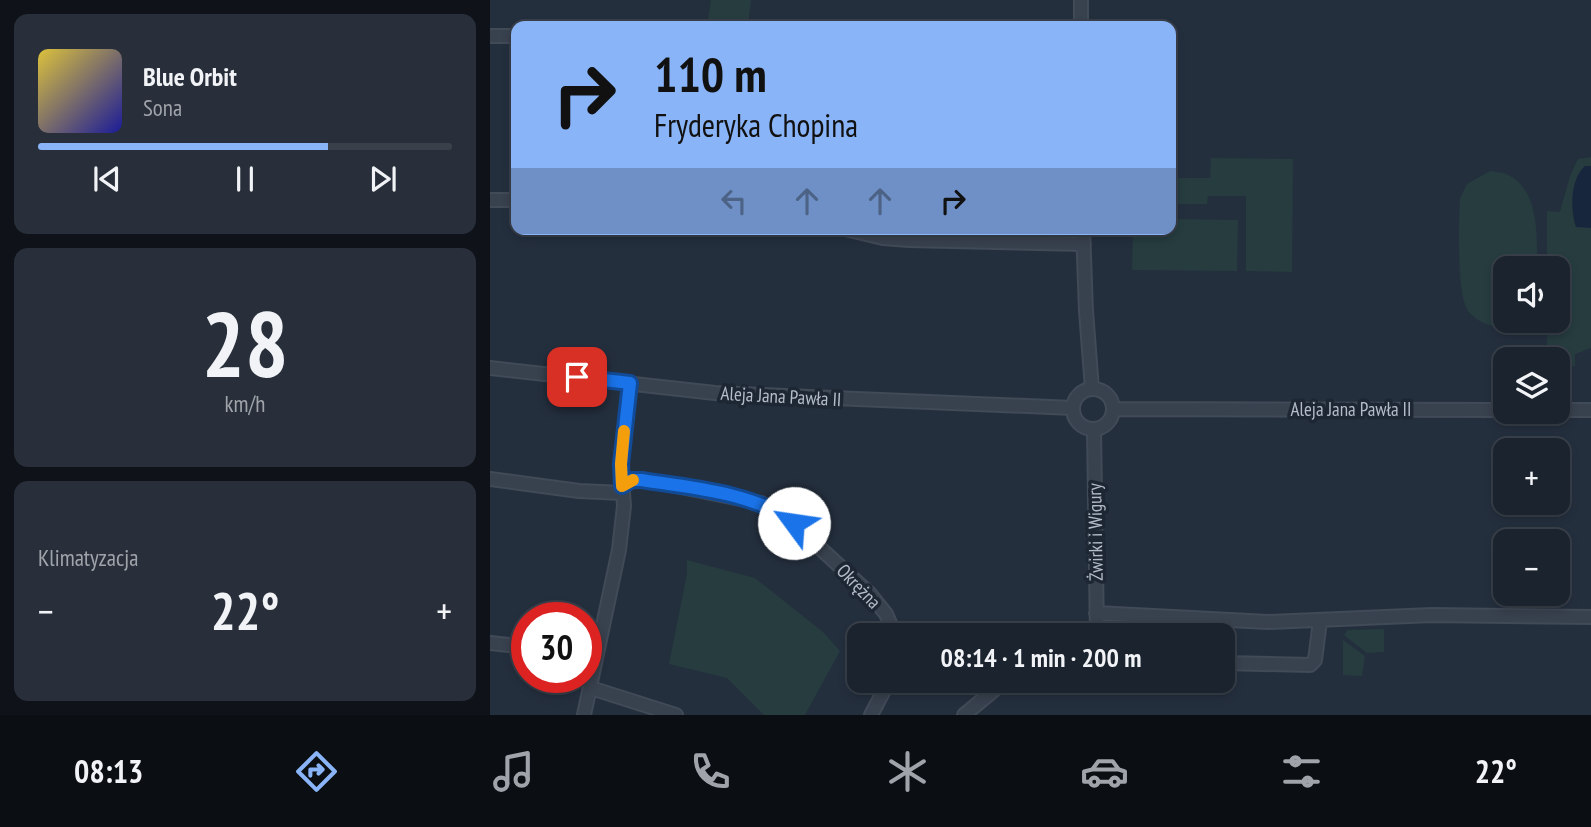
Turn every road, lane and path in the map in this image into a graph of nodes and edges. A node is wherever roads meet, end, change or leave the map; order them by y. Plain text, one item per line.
1 (1081, 0) edge
2 (1081, 21) edge
3 (490, 36) edge
4 (511, 36) edge
5 (490, 200) edge
6 (511, 200) edge
7 (870, 235) edge
8 (1083, 235) edge
9 (1084, 244) junction
10 (490, 368) edge
11 (630, 383) junction
12 (1092, 388) junction
13 (1073, 408) junction
14 (1114, 409) junction
15 (1493, 410) edge
16 (1570, 410) edge
17 (1591, 410) edge
18 (1094, 429) junction
19 (490, 479) edge
20 (623, 489) junction
21 (1096, 613) junction
22 (602, 617) edge
23 (1591, 617) edge
24 (1320, 621) junction
25 (890, 623) edge
26 (1096, 623) edge
27 (490, 643) edge
28 (511, 645) edge
29 (1235, 663) edge
30 (602, 691) edge
31 (590, 693) edge
32 (883, 693) edge
33 (990, 693) edge
34 (584, 715) edge
35 (676, 715) edge
36 (871, 715) edge
37 (964, 715) edge

1 - 2 street
3 - 4 street
5 - 6 street
7 - 9 street
8 - 9 street
9 - 12 street
10 - 11 street, Aleja Jana Pawła II
11 - 13 street, Aleja Jana Pawła II
11 - 20 street
12 - 13 street
12 - 14 street
13 - 18 street
14 - 15 street, Aleja Jana Pawła II
14 - 18 street
16 - 17 street
18 - 21 street, Żwirki i Wigury
19 - 20 street, Okrężna
20 - 22 street
20 - 25 street, Okrężna
21 - 24 street
21 - 26 street, Żwirki i Wigury
23 - 24 street
24 - 29 street
27 - 28 street
30 - 35 street
31 - 34 street
32 - 36 street
33 - 37 street

